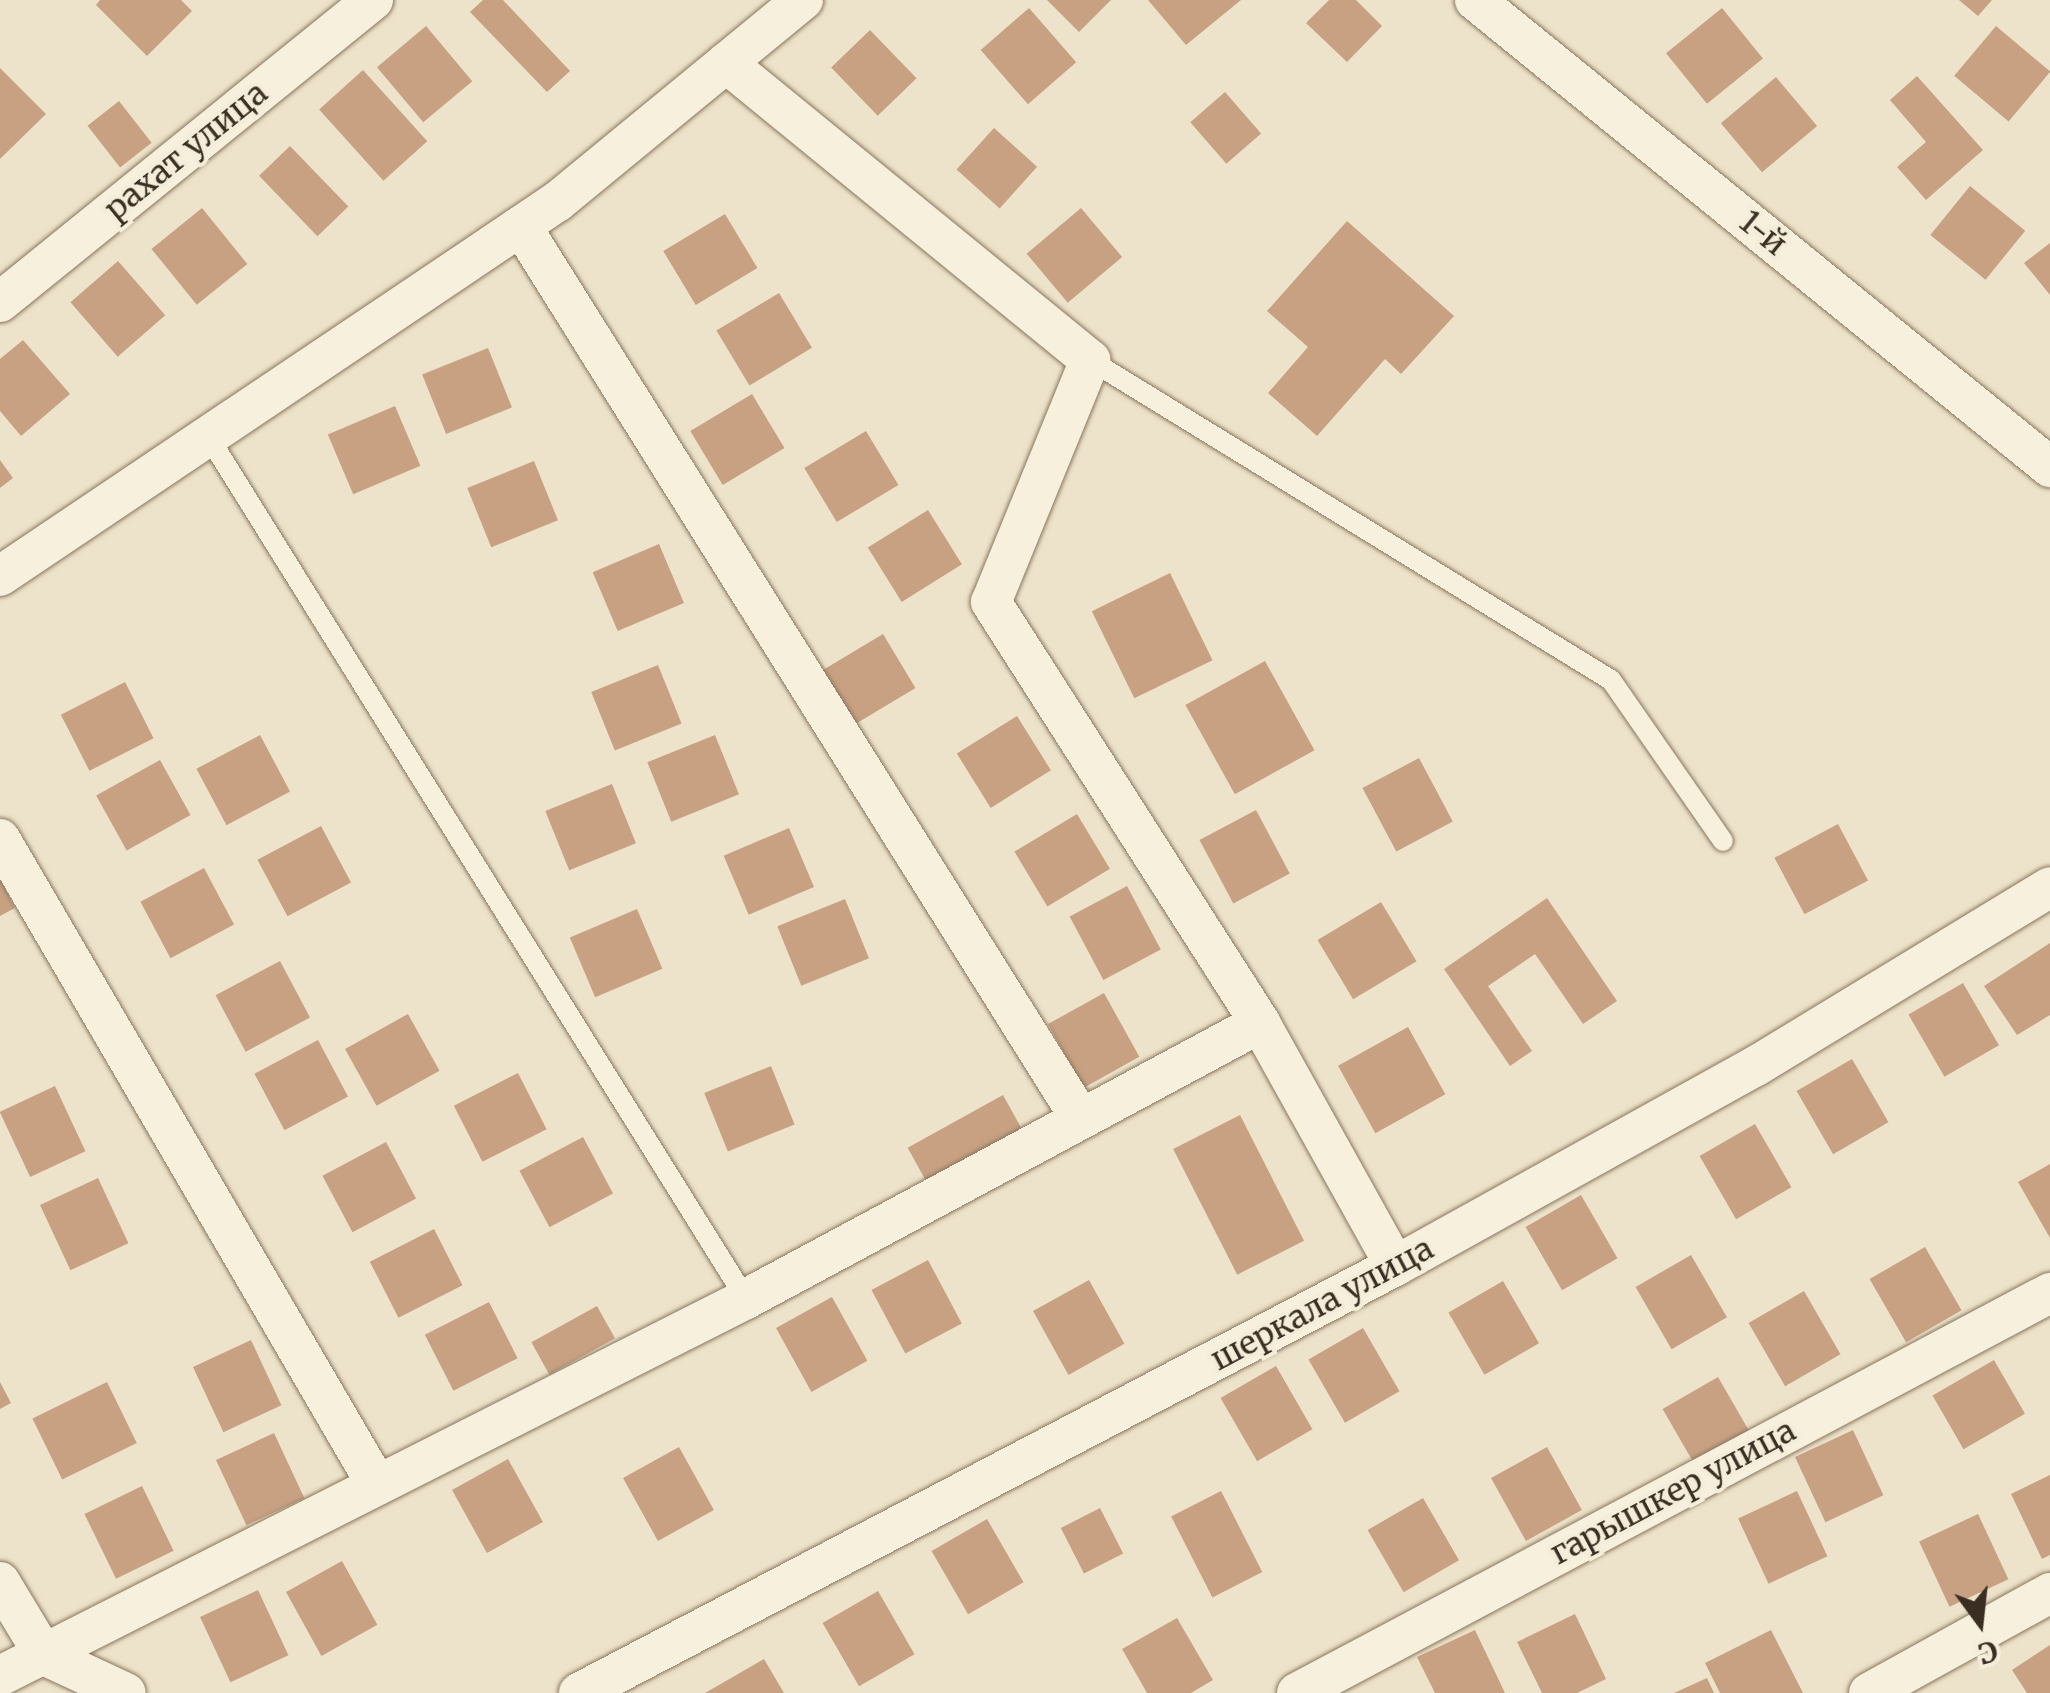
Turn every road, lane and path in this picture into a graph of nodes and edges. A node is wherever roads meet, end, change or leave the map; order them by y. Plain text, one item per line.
1 (373, 0) edge
2 (803, 0) edge
3 (1475, 0) edge
4 (726, 63) junction
5 (520, 226) junction
6 (0, 302) edge
7 (1090, 360) junction
8 (208, 436) junction
9 (2050, 466) edge
10 (0, 576) edge
11 (0, 840) edge
12 (1724, 842) dead end
13 (2050, 888) edge
14 (1260, 1022) junction
15 (1081, 1119) junction
16 (1396, 1266) junction
17 (2050, 1292) edge
18 (746, 1299) junction
19 (378, 1485) junction
20 (0, 1582) edge
21 (2050, 1593) edge
22 (44, 1655) junction
23 (0, 1676) edge
24 (126, 1693) edge
25 (579, 1693) edge
26 (1297, 1693) edge
27 (1869, 1693) edge

1 - 6 street, рахат улица
2 - 4 street
3 - 9 street, 1-й
4 - 5 street
4 - 7 street
5 - 8 street
5 - 15 street
7 - 12 lane
7 - 14 street
8 - 10 street
8 - 18 lane
11 - 19 street
13 - 16 street, шеркала улица
14 - 15 street
14 - 16 street
15 - 18 street
16 - 25 street, шеркала улица
17 - 26 street, гарышкер улица
18 - 19 street
19 - 22 street
20 - 22 street
21 - 27 street
22 - 23 street
22 - 24 street

